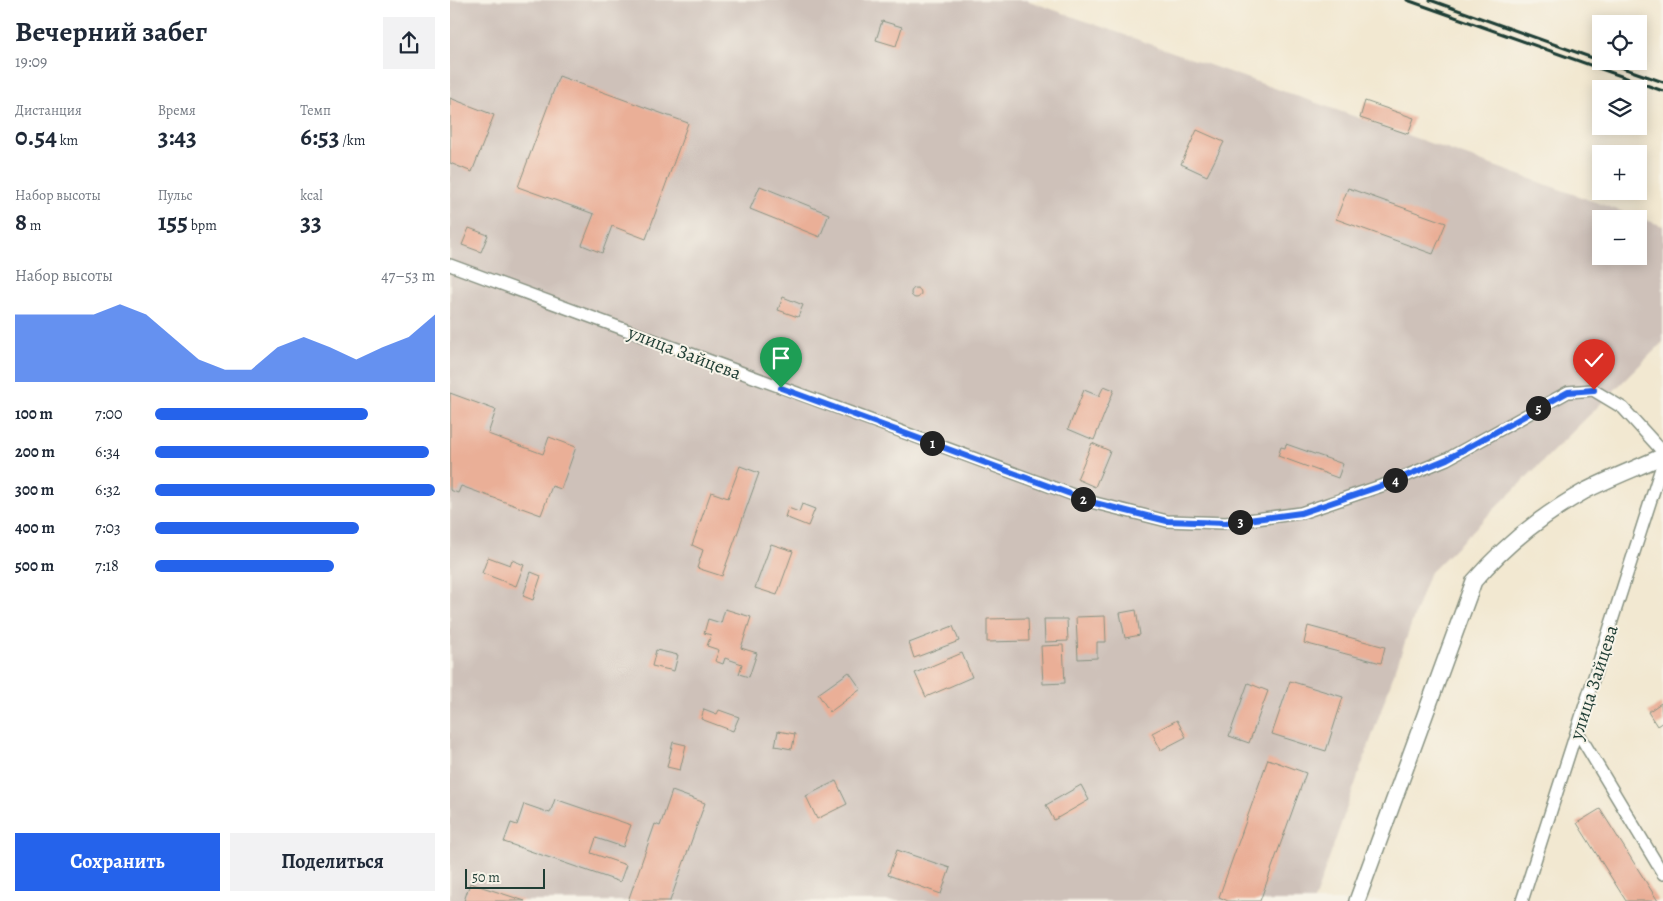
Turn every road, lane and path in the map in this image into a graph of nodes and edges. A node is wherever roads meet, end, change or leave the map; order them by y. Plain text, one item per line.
1 (450, 266) edge
2 (1663, 454) edge
3 (1663, 462) edge
4 (1577, 731) junction
5 (1663, 874) edge
6 (1357, 901) edge
7 (1522, 901) edge

1 - 2 street, улица Зайцева
2 - 6 street
3 - 4 street, улица Зайцева
4 - 5 street
4 - 7 street, улица Зайцева

